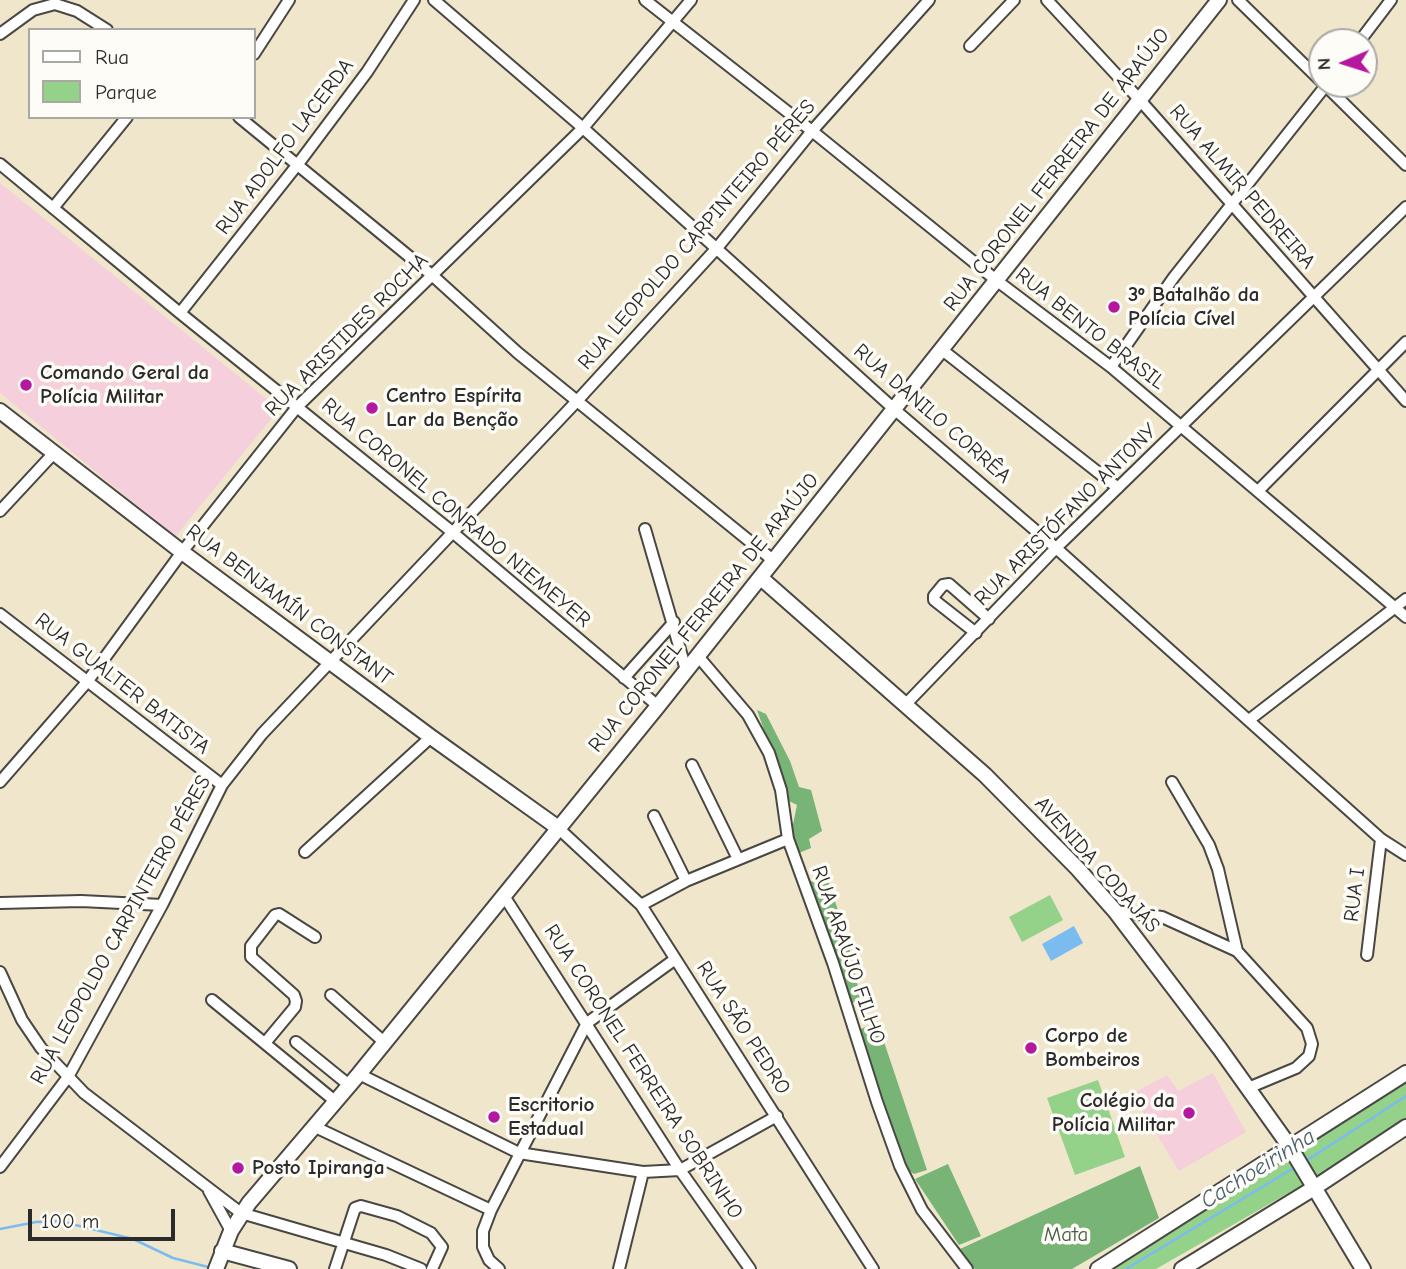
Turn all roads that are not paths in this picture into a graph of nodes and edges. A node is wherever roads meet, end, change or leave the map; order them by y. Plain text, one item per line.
1 (289, 0) edge
2 (414, 0) edge
3 (434, 0) edge
4 (645, 0) edge
5 (691, 0) edge
6 (929, 0) edge
7 (1014, 0) edge
8 (1047, 0) edge
9 (1219, 0) edge
10 (1238, 0) edge
11 (1391, 0) edge
12 (674, 21) junction
13 (104, 28) edge
14 (1370, 28) edge
15 (0, 34) edge
16 (970, 46) dead end
17 (256, 51) edge
18 (1308, 68) edge
19 (1314, 98) edge
20 (1339, 98) edge
21 (1139, 99) junction
22 (125, 119) edge
23 (242, 119) edge
24 (583, 128) junction
25 (812, 131) junction
26 (0, 164) edge
27 (298, 164) junction
28 (1406, 165) edge
29 (1232, 205) junction
30 (1406, 207) edge
31 (53, 208) junction
32 (717, 248) junction
33 (433, 276) junction
34 (996, 280) junction
35 (1314, 297) junction
36 (180, 313) junction
37 (1406, 342) edge
38 (942, 349) junction
39 (1111, 367) junction
40 (1378, 370) junction
41 (577, 401) junction
42 (1406, 401) edge
43 (297, 407) junction
44 (894, 409) junction
45 (0, 411) edge
46 (1182, 426) junction
47 (53, 454) junction
48 (1118, 488) junction
49 (1258, 491) junction
50 (0, 511) edge
51 (645, 529) dead end
52 (451, 531) junction
53 (1056, 548) junction
54 (182, 552) junction
55 (774, 561) junction
56 (761, 578) junction
57 (1406, 599) edge
58 (1394, 608) junction
59 (0, 614) edge
60 (1406, 617) edge
61 (989, 619) junction
62 (674, 622) junction
63 (976, 633) junction
64 (697, 655) junction
65 (329, 661) junction
66 (686, 670) junction
67 (624, 678) junction
68 (87, 682) junction
69 (905, 705) junction
70 (658, 706) junction
71 (1249, 720) junction
72 (431, 737) junction
73 (692, 765) dead end
74 (0, 782) edge
75 (1172, 782) dead end
76 (222, 785) junction
77 (654, 816) dead end
78 (557, 827) junction
79 (788, 839) junction
80 (1381, 839) junction
81 (305, 852) dead end
82 (1406, 855) edge
83 (738, 859) junction
84 (686, 881) junction
85 (504, 896) junction
86 (0, 903) edge
87 (162, 905) junction
88 (641, 905) junction
89 (1115, 911) junction
90 (315, 937) dead end
91 (1237, 951) junction
92 (1367, 955) dead end
93 (674, 960) junction
94 (0, 972) edge
95 (331, 995) dead end
96 (212, 1000) dead end
97 (587, 1023) junction
98 (296, 1042) dead end
99 (384, 1042) junction
100 (265, 1043) junction
101 (1406, 1073) edge
102 (68, 1077) junction
103 (354, 1079) junction
104 (1248, 1088) junction
105 (335, 1101) junction
106 (777, 1116) junction
107 (313, 1126) junction
108 (1406, 1127) edge
109 (1293, 1151) junction
110 (519, 1153) junction
111 (0, 1167) edge
112 (680, 1170) junction
113 (643, 1172) junction
114 (1312, 1184) junction
115 (208, 1188) junction
116 (491, 1210) junction
117 (241, 1213) junction
118 (231, 1231) junction
119 (344, 1242) junction
120 (219, 1260) edge
121 (868, 1267) edge
122 (289, 1269) edge
123 (335, 1269) edge
124 (421, 1269) edge
125 (432, 1269) edge
126 (499, 1269) edge
127 (619, 1269) edge
128 (750, 1269) edge
129 (967, 1269) edge
130 (1098, 1269) edge
131 (1182, 1269) edge
132 (1363, 1269) edge

1 - 17 street
2 - 27 street, RUA ADOLFO LACERDA
3 - 24 street, RUA DANILO CORRÊA
4 - 12 street, RUA BENTO BRASIL
5 - 12 street, RUA ARISTIDES ROCHA
6 - 25 street, RUA LEOPOLDO CARPINTEIRO PÉRES
7 - 16 street
8 - 21 street, RUA ALMIR PEDREIRA
9 - 21 street, RUA CORONEL FERREIRA DE ARAÚJO
10 - 18 street
11 - 14 street
12 - 24 street, RUA ARISTIDES ROCHA
12 - 25 street, RUA BENTO BRASIL
13 - 15 street
19 - 29 street
20 - 28 street
21 - 29 street, RUA ALMIR PEDREIRA
21 - 34 street, RUA CORONEL FERREIRA DE ARAÚJO
22 - 31 street
23 - 27 street
24 - 32 street, RUA DANILO CORRÊA
24 - 33 street, RUA ARISTIDES ROCHA
25 - 32 street, RUA LEOPOLDO CARPINTEIRO PÉRES
25 - 34 street, RUA BENTO BRASIL
26 - 31 street, RUA CORONEL CONRADO NIEMEYER
27 - 33 street
27 - 36 street, RUA ADOLFO LACERDA
29 - 35 street, RUA ALMIR PEDREIRA
29 - 39 street
30 - 35 street, RUA ARISTÓFANO ANTONY
31 - 36 street, RUA CORONEL CONRADO NIEMEYER
32 - 41 street, RUA LEOPOLDO CARPINTEIRO PÉRES
32 - 44 street, RUA DANILO CORRÊA
33 - 41 street
33 - 43 street, RUA ARISTIDES ROCHA
34 - 38 street, RUA CORONEL FERREIRA DE ARAÚJO
34 - 39 street, RUA BENTO BRASIL
35 - 40 street, RUA ALMIR PEDREIRA
35 - 46 street, RUA ARISTÓFANO ANTONY
36 - 43 street, RUA CORONEL CONRADO NIEMEYER
37 - 40 street
38 - 44 street, RUA CORONEL FERREIRA DE ARAÚJO
38 - 48 street
39 - 46 street, RUA BENTO BRASIL
40 - 42 street, RUA ALMIR PEDREIRA
40 - 49 street
41 - 52 street, RUA LEOPOLDO CARPINTEIRO PÉRES
41 - 55 street
43 - 52 street, RUA CORONEL CONRADO NIEMEYER
43 - 54 street, RUA ARISTIDES ROCHA
44 - 53 street, RUA DANILO CORRÊA
44 - 55 street, RUA CORONEL FERREIRA DE ARAÚJO
45 - 47 street, RUA BENJAMÍN CONSTANT
46 - 48 street, RUA ARISTÓFANO ANTONY
46 - 49 street, RUA BENTO BRASIL
47 - 50 street
47 - 54 street, RUA BENJAMÍN CONSTANT
48 - 53 street, RUA ARISTÓFANO ANTONY
49 - 58 street, RUA BENTO BRASIL
51 - 62 street
52 - 65 street, RUA LEOPOLDO CARPINTEIRO PÉRES
52 - 67 street, RUA CORONEL CONRADO NIEMEYER
53 - 61 street, RUA ARISTÓFANO ANTONY
53 - 71 street, RUA DANILO CORRÊA
54 - 65 street, RUA BENJAMÍN CONSTANT
54 - 68 street, RUA ARISTIDES ROCHA
55 - 56 street, RUA CORONEL FERREIRA DE ARAÚJO
56 - 64 street, RUA CORONEL FERREIRA DE ARAÚJO
56 - 69 street, AVENIDA CODAJÁS
57 - 58 street
58 - 60 street, RUA BENTO BRASIL
58 - 71 street
59 - 68 street, RUA GUALTER BATISTA
61 - 63 street, RUA ARISTÓFANO ANTONY
61 - 63 street
62 - 66 street
62 - 67 street
63 - 69 street, RUA ARISTÓFANO ANTONY
64 - 66 street, RUA CORONEL FERREIRA DE ARAÚJO
64 - 79 street, RUA ARAÚJO FILHO
65 - 72 street, RUA BENJAMÍN CONSTANT
65 - 76 street, RUA LEOPOLDO CARPINTEIRO PÉRES
66 - 70 street, RUA CORONEL FERREIRA DE ARAÚJO
67 - 70 street, RUA CORONEL CONRADO NIEMEYER
68 - 74 street, RUA ARISTIDES ROCHA
68 - 76 street, RUA GUALTER BATISTA
69 - 89 street, AVENIDA CODAJÁS
70 - 78 street, RUA CORONEL FERREIRA DE ARAÚJO
71 - 80 street, RUA DANILO CORRÊA
72 - 78 street, RUA BENJAMÍN CONSTANT
72 - 81 street
73 - 83 street
75 - 91 street
76 - 87 street, RUA LEOPOLDO CARPINTEIRO PÉRES
77 - 84 street
78 - 85 street, RUA CORONEL FERREIRA DE ARAÚJO
78 - 88 street, RUA SÃO PEDRO
79 - 83 street
79 - 129 street, RUA ARAÚJO FILHO
80 - 82 street, RUA DANILO CORRÊA
80 - 92 street, RUA I
83 - 84 street
84 - 88 street
85 - 97 street, RUA CORONEL FERREIRA SOBRINHO
85 - 99 street, RUA CORONEL FERREIRA DE ARAÚJO
86 - 87 street
87 - 102 street, RUA LEOPOLDO CARPINTEIRO PÉRES
88 - 93 street, RUA SÃO PEDRO
89 - 91 street
89 - 104 street, AVENIDA CODAJÁS
90 - 100 street
91 - 104 street
93 - 97 street
93 - 106 street, RUA SÃO PEDRO
94 - 102 street
95 - 99 street
96 - 100 street
97 - 110 street
97 - 112 street, RUA CORONEL FERREIRA SOBRINHO
98 - 103 street
99 - 103 street, RUA CORONEL FERREIRA DE ARAÚJO
100 - 105 street
101 - 109 street
102 - 111 street, RUA LEOPOLDO CARPINTEIRO PÉRES
102 - 115 street
103 - 105 street, RUA CORONEL FERREIRA DE ARAÚJO
103 - 110 street
104 - 109 street, AVENIDA CODAJÁS
105 - 107 street, RUA CORONEL FERREIRA DE ARAÚJO
106 - 112 street
106 - 121 street, RUA SÃO PEDRO
107 - 116 street
107 - 117 street, RUA CORONEL FERREIRA DE ARAÚJO
108 - 114 street
109 - 114 street, AVENIDA CODAJÁS
109 - 130 street
110 - 113 street
110 - 116 street
112 - 113 street
112 - 128 street, RUA CORONEL FERREIRA SOBRINHO
113 - 127 street
114 - 131 street
114 - 132 street, AVENIDA CODAJÁS
115 - 117 street
115 - 118 street
116 - 126 street
117 - 118 street, RUA CORONEL FERREIRA DE ARAÚJO
117 - 119 street
118 - 120 street, RUA CORONEL FERREIRA DE ARAÚJO
119 - 123 street
119 - 124 street
119 - 125 street
120 - 122 street

